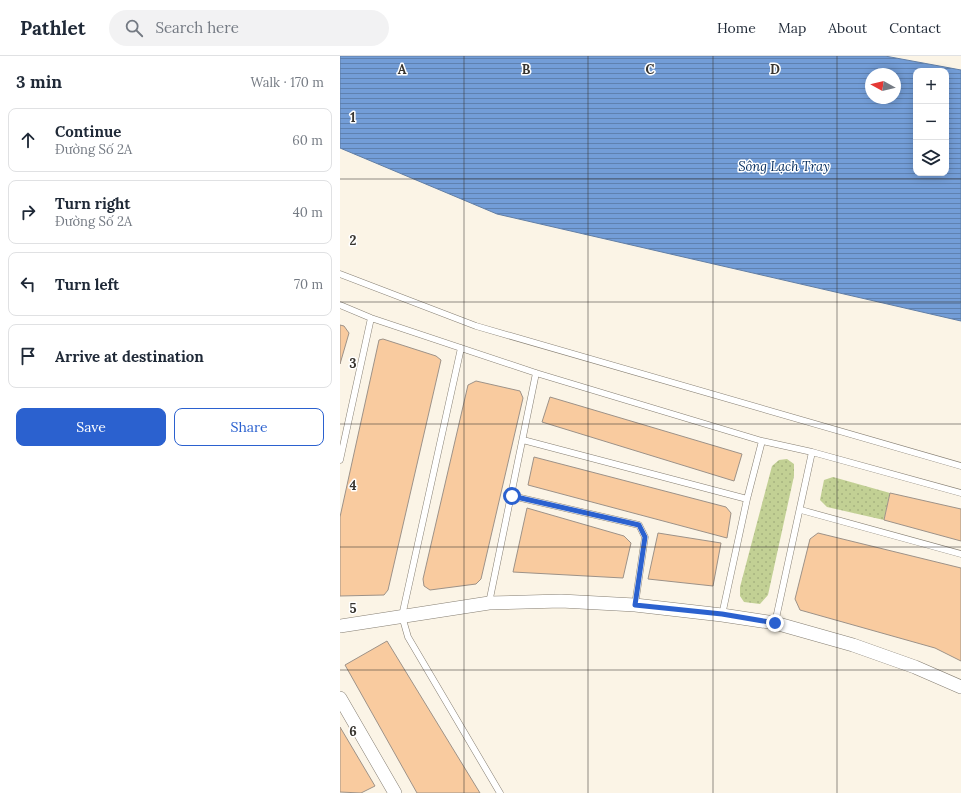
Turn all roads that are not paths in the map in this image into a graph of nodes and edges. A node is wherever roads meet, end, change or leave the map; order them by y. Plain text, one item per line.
1 (340, 274) edge
2 (340, 305) edge
3 (371, 318) junction
4 (460, 348) junction
5 (536, 373) junction
6 (523, 440) junction
7 (762, 441) junction
8 (812, 452) junction
9 (340, 460) edge
10 (961, 466) edge
11 (961, 493) edge
12 (512, 496) junction
13 (747, 499) junction
14 (801, 510) junction
15 (961, 554) edge
16 (489, 603) junction
17 (635, 605) junction
18 (722, 614) junction
19 (402, 616) junction
20 (775, 623) junction
21 (340, 626) edge
22 (961, 687) edge
23 (340, 698) edge
24 (395, 793) edge
25 (500, 793) edge

1 - 10 lane
2 - 3 lane
3 - 4 lane
3 - 9 lane
4 - 5 lane
4 - 19 lane
5 - 6 lane
5 - 7 lane
6 - 12 lane
6 - 13 lane
7 - 8 lane
7 - 13 lane
8 - 11 lane
8 - 14 lane
12 - 16 lane
12 - 17 lane
13 - 18 lane
14 - 15 lane
14 - 20 lane
16 - 17 street
16 - 19 street
17 - 18 street
18 - 20 street
19 - 21 street
19 - 25 lane
20 - 22 street
23 - 24 street

